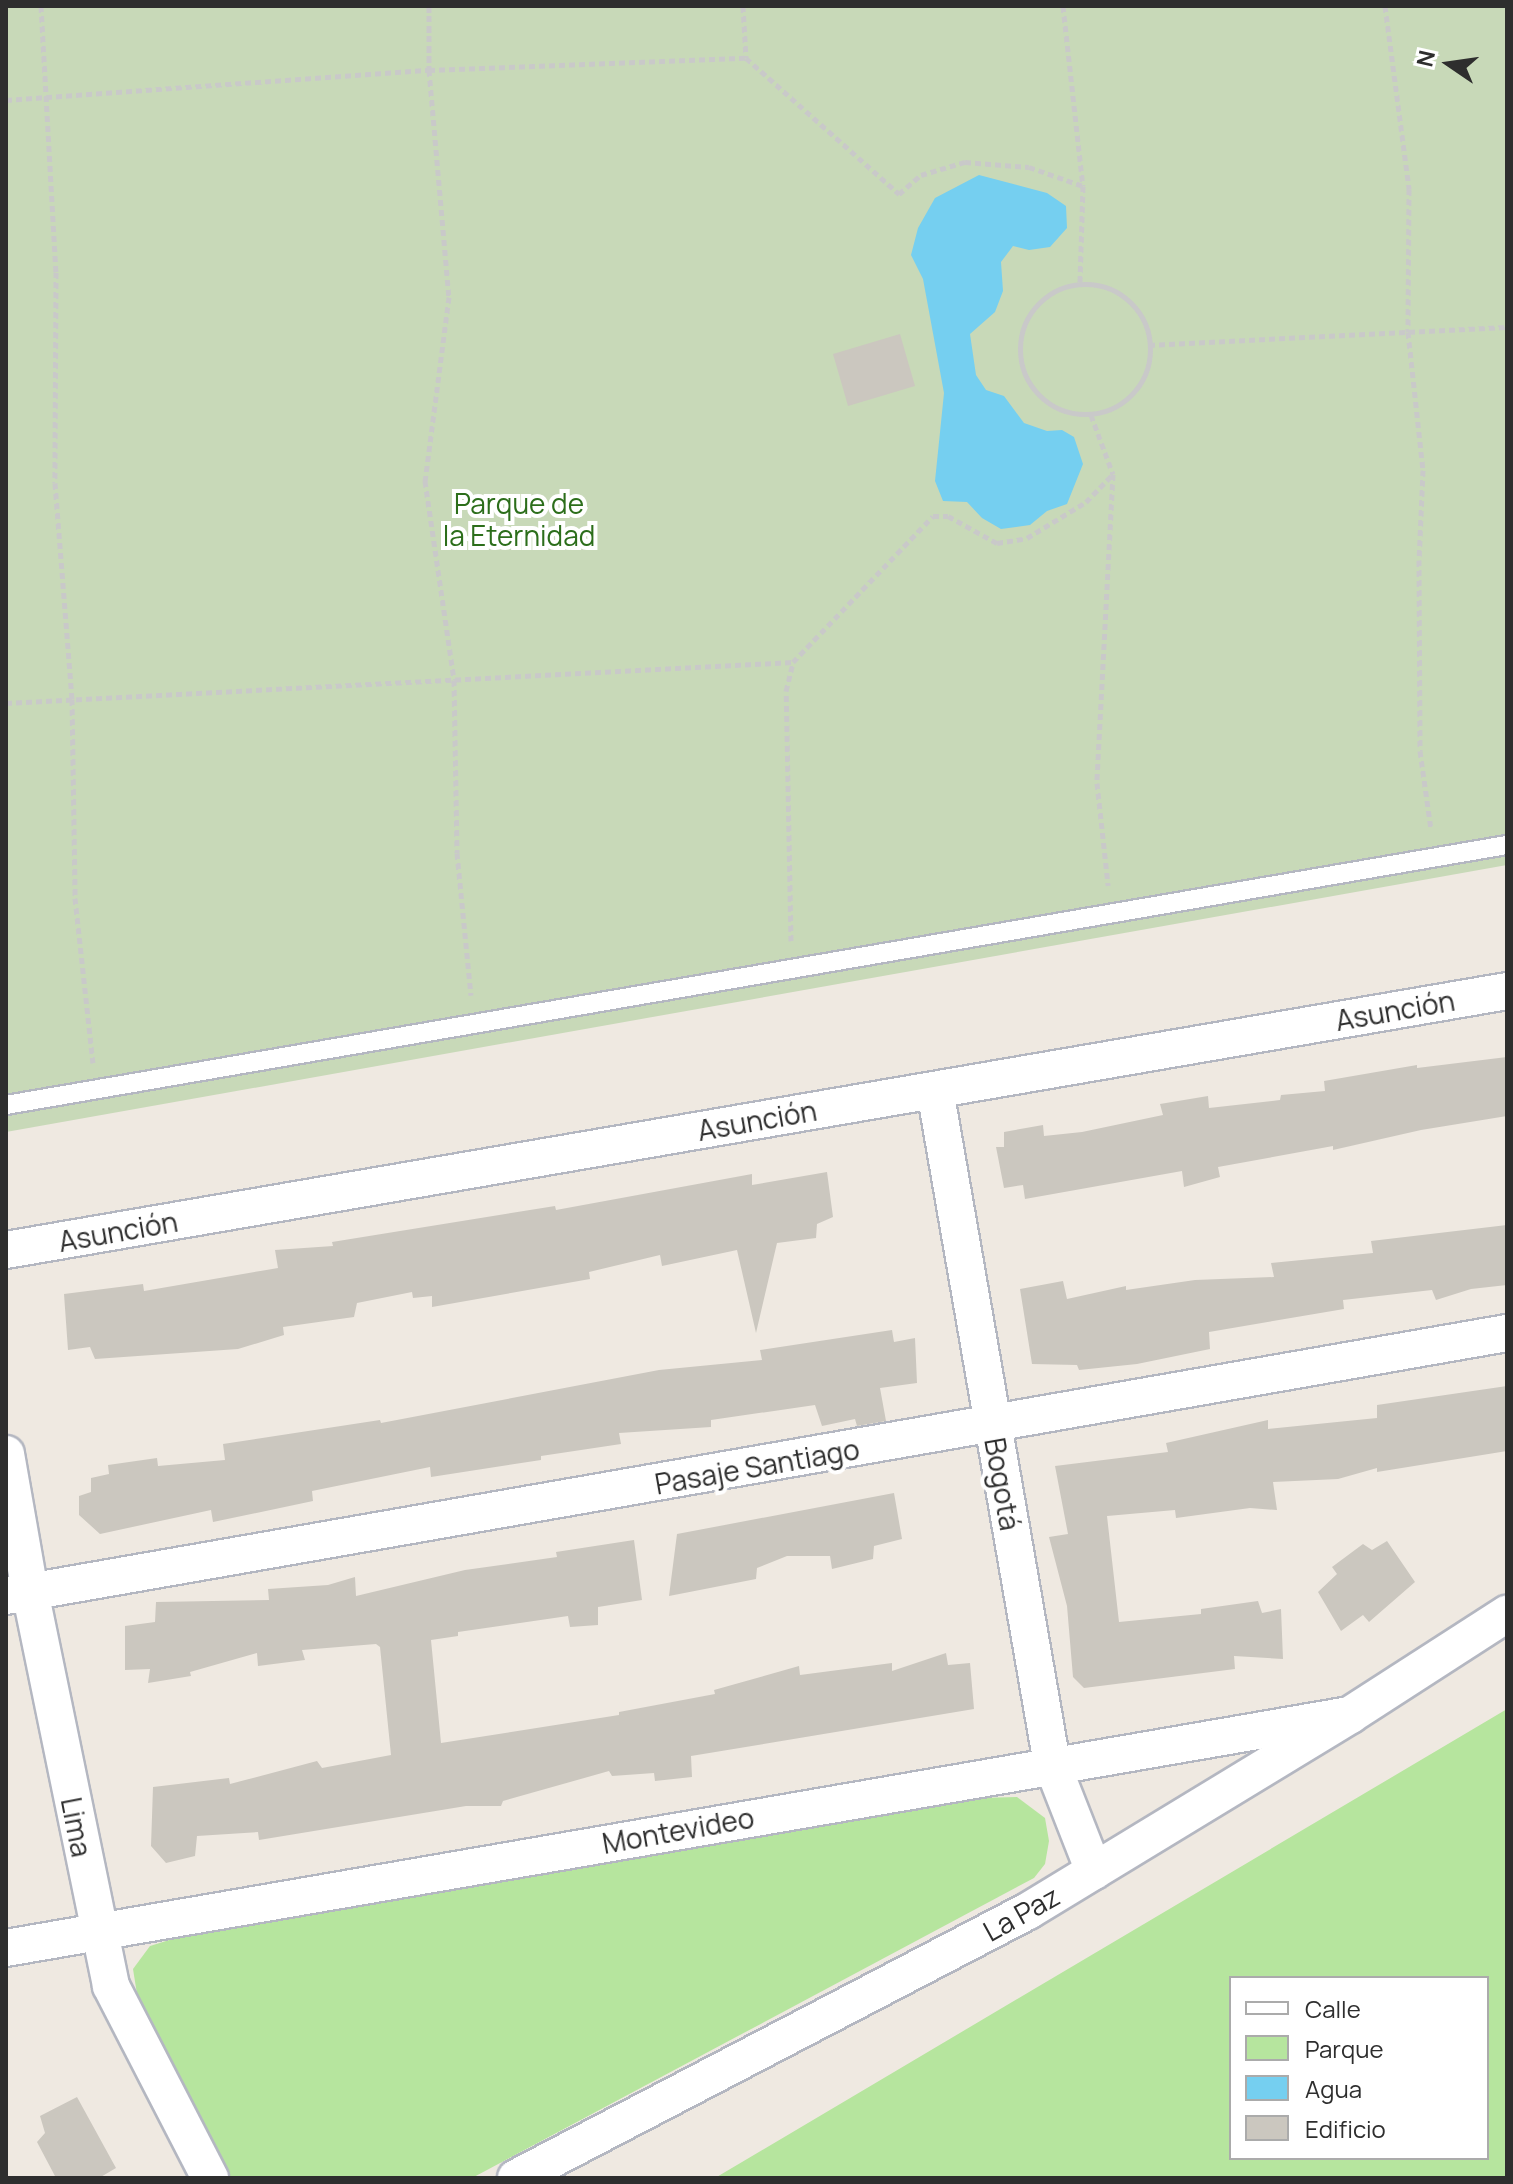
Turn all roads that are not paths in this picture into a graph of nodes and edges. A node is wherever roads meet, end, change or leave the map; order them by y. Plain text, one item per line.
1 (1507, 845) edge
2 (1507, 991) edge
3 (935, 1090) junction
4 (6, 1105) edge
5 (6, 1250) edge
6 (1507, 1333) edge
7 (993, 1425) junction
8 (6, 1454) edge
9 (18, 1594) edge
10 (1507, 1614) edge
11 (1350, 1715) junction
12 (1052, 1764) junction
13 (1094, 1871) junction
14 (98, 1932) junction
15 (6, 1948) edge
16 (210, 2178) edge
17 (516, 2178) edge

1 - 4 lane
2 - 3 street, Asunción
3 - 5 street, Asunción
3 - 7 street, Bogotá
6 - 7 street, Pasaje Santiago
7 - 9 street, Pasaje Santiago
7 - 12 street, Bogotá
8 - 9 street, Lima
9 - 14 street, Lima
10 - 11 street, La Paz
11 - 12 street, Montevideo
11 - 13 street, La Paz
12 - 13 street, Bogotá
12 - 14 street, Montevideo
13 - 17 street, La Paz
14 - 15 street, Montevideo
14 - 16 street, Lima

